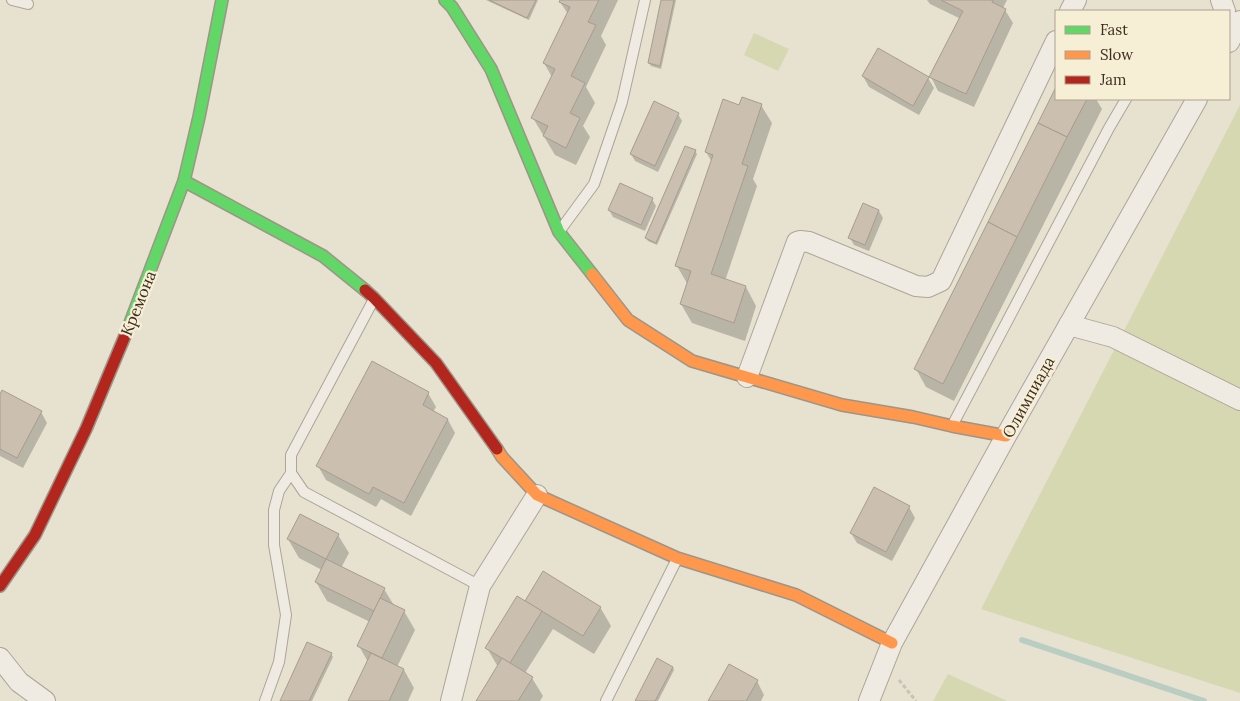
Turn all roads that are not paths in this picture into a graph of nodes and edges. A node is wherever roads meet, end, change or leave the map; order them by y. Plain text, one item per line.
1 (12, 0) edge
2 (222, 0) edge
3 (445, 0) edge
4 (645, 0) edge
5 (28, 4) dead end
6 (1055, 43) edge
7 (1125, 100) edge
8 (1196, 100) edge
9 (184, 181) junction
10 (559, 232) junction
11 (374, 298) junction
12 (1068, 325) junction
13 (747, 378) junction
14 (1240, 400) edge
15 (952, 426) junction
16 (1006, 436) junction
17 (291, 473) junction
18 (536, 495) junction
19 (677, 558) junction
20 (0, 586) edge
21 (480, 586) junction
22 (892, 643) junction
23 (0, 658) edge
24 (44, 701) edge
25 (264, 701) edge
26 (451, 701) edge
27 (606, 701) edge
28 (868, 701) edge

1 - 5 lane
2 - 9 street, Кремона
3 - 10 street
4 - 10 lane
6 - 13 street
7 - 15 lane
8 - 12 street, Олимпиада
9 - 11 street
9 - 20 street, Кремона
10 - 13 street
11 - 17 lane
11 - 18 street
12 - 14 street
12 - 16 street, Олимпиада
13 - 15 street
15 - 16 street
16 - 22 street, Олимпиада
17 - 21 lane
17 - 25 lane
18 - 19 street
18 - 21 street
19 - 22 street
19 - 27 lane
21 - 26 street
22 - 28 street, Олимпиада
23 - 24 street

